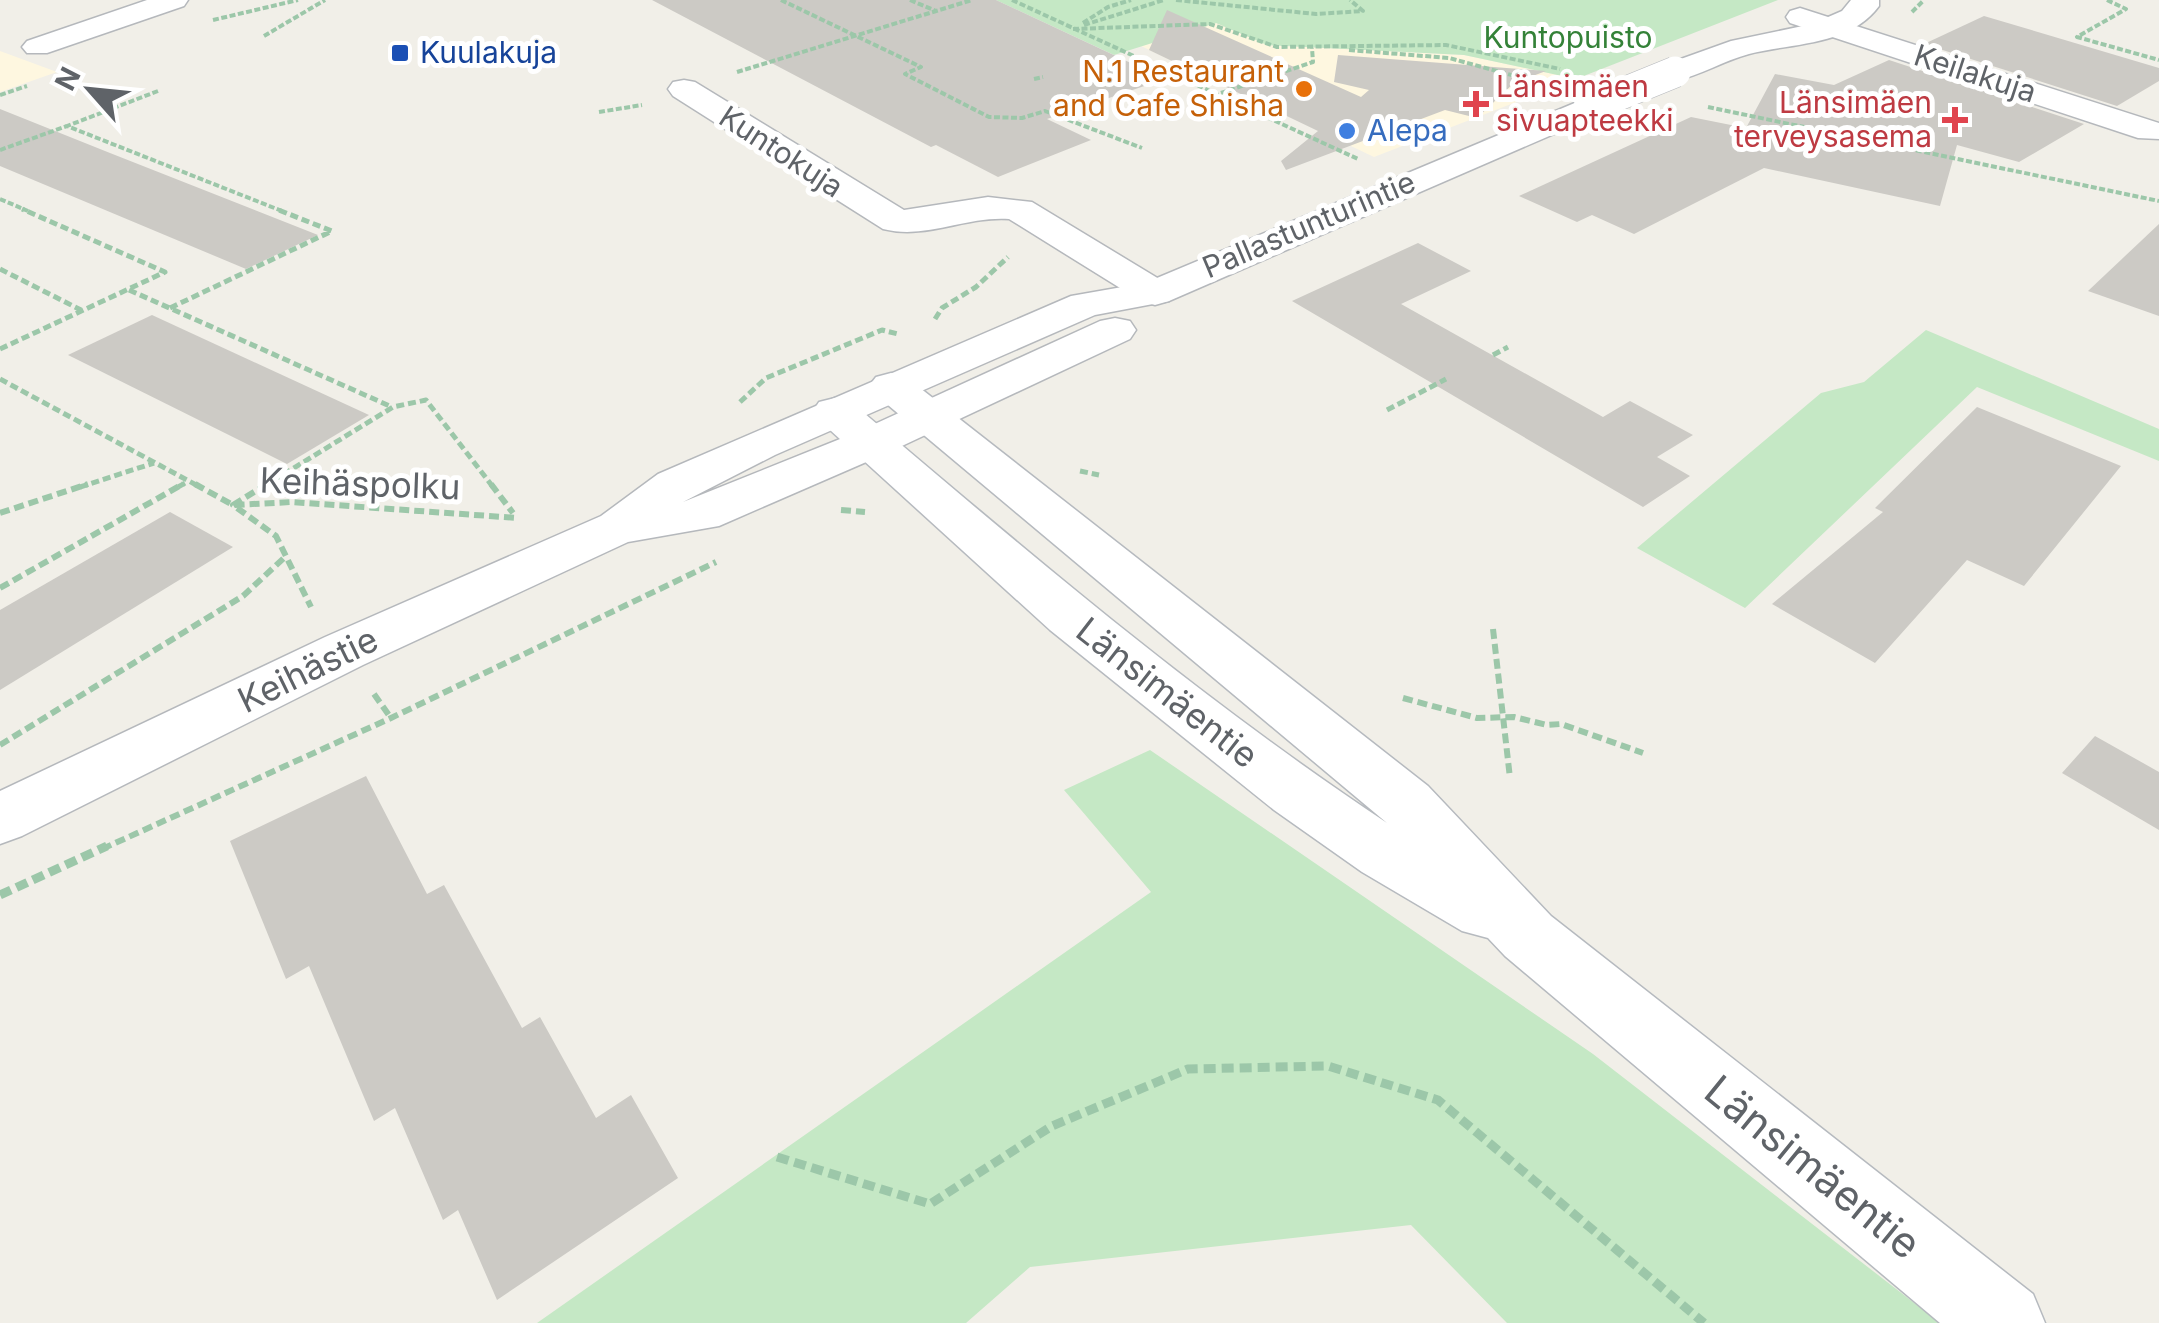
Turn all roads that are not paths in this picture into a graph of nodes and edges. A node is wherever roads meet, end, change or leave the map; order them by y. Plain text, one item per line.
1 (174, 0) edge
2 (1865, 0) edge
3 (1828, 13) edge
4 (1800, 17) joint
5 (1742, 46) junction
6 (37, 47) dead end
7 (669, 96) road end
8 (2150, 130) dead end
9 (1154, 293) junction
10 (910, 402) junction
11 (836, 411) junction
12 (871, 443) junction
13 (618, 527) junction
14 (0, 819) edge
15 (1528, 936) junction
16 (2004, 1323) edge

1 - 6 street
2 - 3 street, Pallastunturintie
3 - 4 street, Keilakuja
3 - 5 street, Pallastunturintie
3 - 8 street, Keilakuja
4 - 5 street, Pallastunturintie
5 - 9 street, Pallastunturintie, bridge
7 - 9 street, Kuntokuja
9 - 10 street, Pallastunturintie
10 - 11 street, Pallastunturintie
10 - 12 street, Pallastunturintie
10 - 15 street, Länsimäentie
11 - 12 street, Länsimäentie
11 - 13 street, Keihästie
12 - 13 street, Keihästie
12 - 15 street, Länsimäentie
13 - 14 street, Keihästie
15 - 16 street, Länsimäentie

